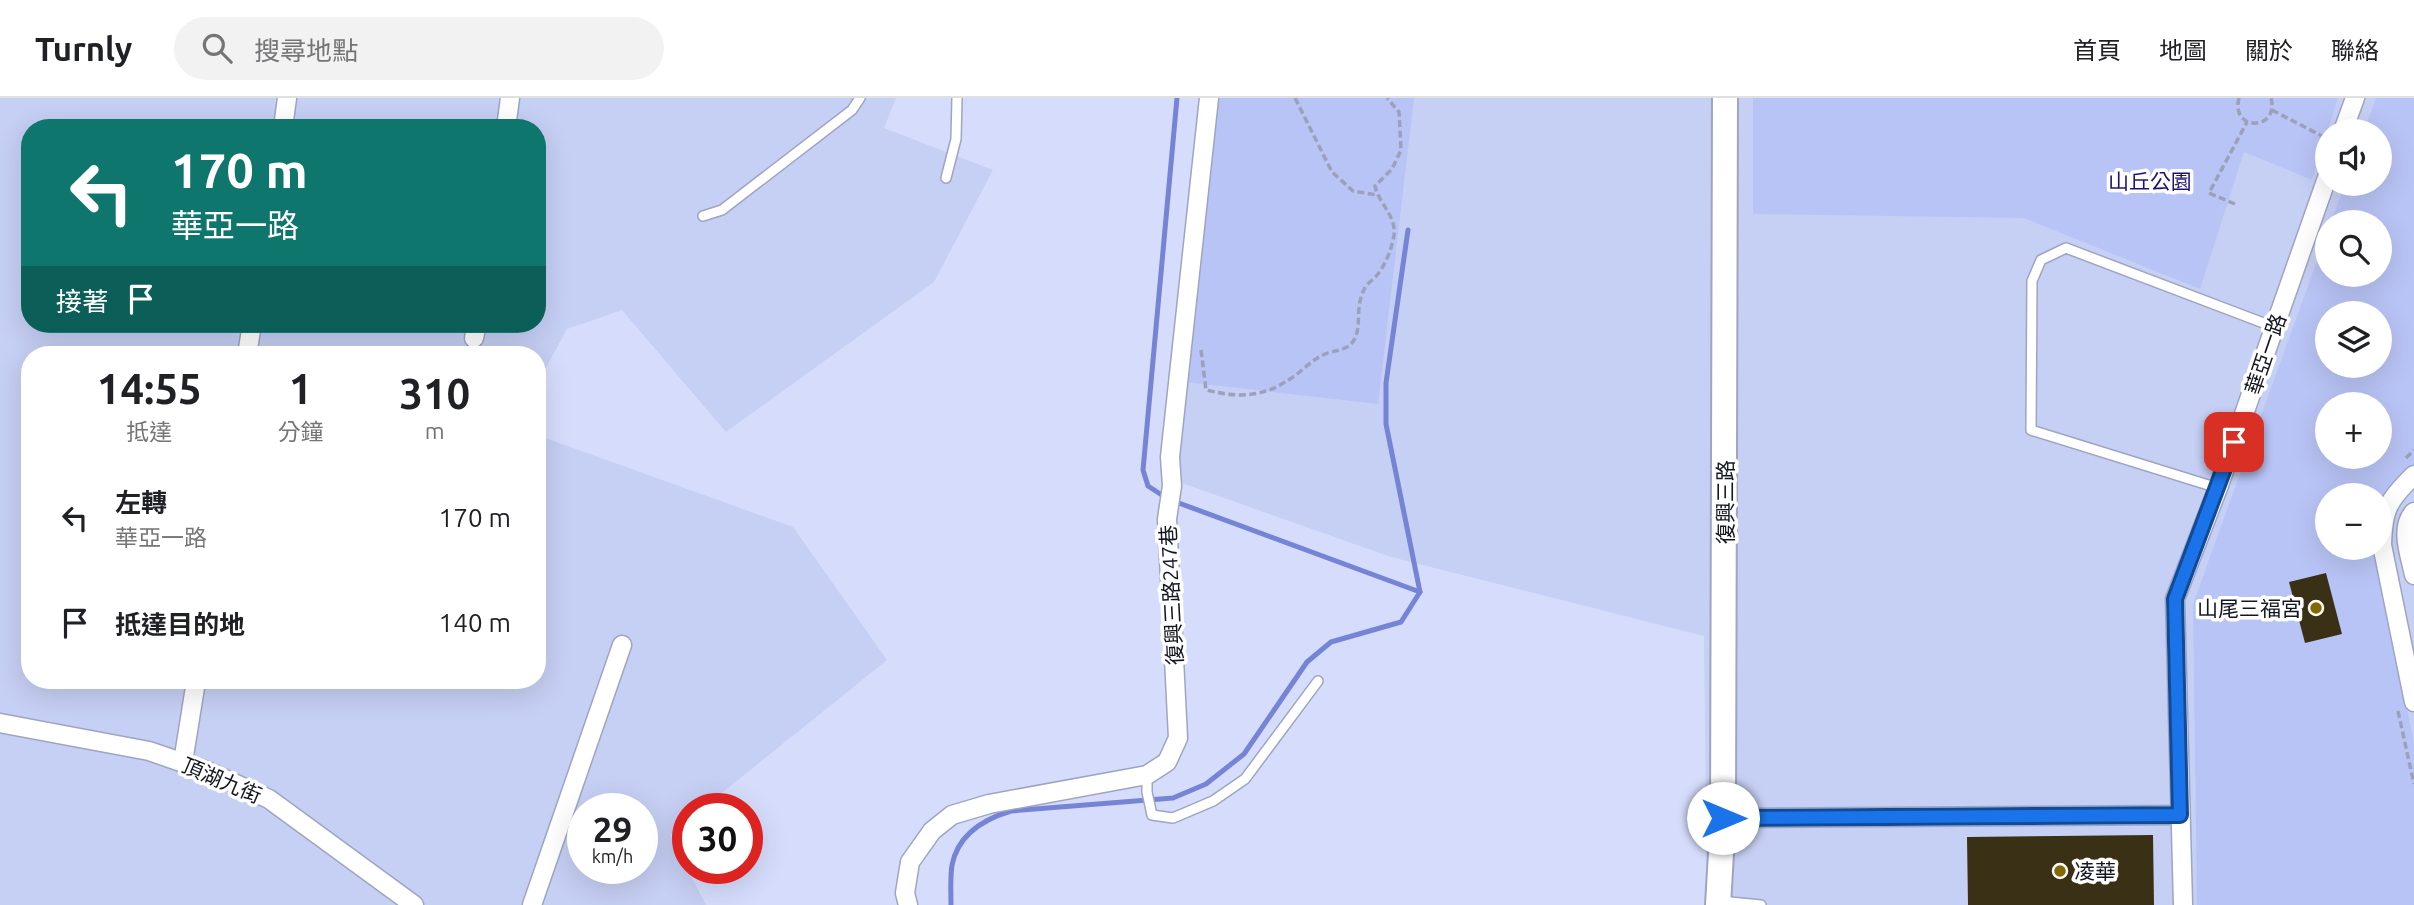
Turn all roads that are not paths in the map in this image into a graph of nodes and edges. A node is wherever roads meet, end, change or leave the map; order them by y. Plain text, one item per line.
1 (288, 98) edge
2 (510, 98) edge
3 (860, 98) edge
4 (957, 98) edge
5 (1209, 98) edge
6 (1725, 98) edge
7 (2356, 98) edge
8 (284, 119) edge
9 (507, 119) edge
10 (2348, 119) edge
11 (946, 178) dead end
12 (2321, 196) edge
13 (703, 216) dead end
14 (2274, 327) junction
15 (2414, 475) edge
16 (2217, 488) junction
17 (2414, 512) edge
18 (2414, 575) edge
19 (622, 645) dead end
20 (1318, 681) dead end
21 (195, 689) edge
22 (2414, 702) edge
23 (0, 723) edge
24 (183, 762) junction
25 (1147, 784) junction
26 (2180, 815) junction
27 (1723, 818) junction
28 (1718, 903) edge
29 (414, 905) edge
30 (532, 905) edge
31 (908, 905) edge
32 (1760, 905) edge
33 (2183, 905) edge

1 - 8 street
2 - 9 street
3 - 13 lane
4 - 11 lane
5 - 25 street, 復興三路247巷
6 - 27 street, 復興三路
7 - 10 street
12 - 14 street, 華亞一路
14 - 16 street, 華亞一路
14 - 16 lane
15 - 22 street
16 - 26 street, 華亞一路
17 - 18 street
19 - 30 street
20 - 25 lane
21 - 24 street
23 - 24 street, 頂湖九街
24 - 29 street, 頂湖九街
25 - 31 street
26 - 27 street
26 - 33 street, 華亞一路
27 - 28 street, 復興三路
28 - 32 lane

